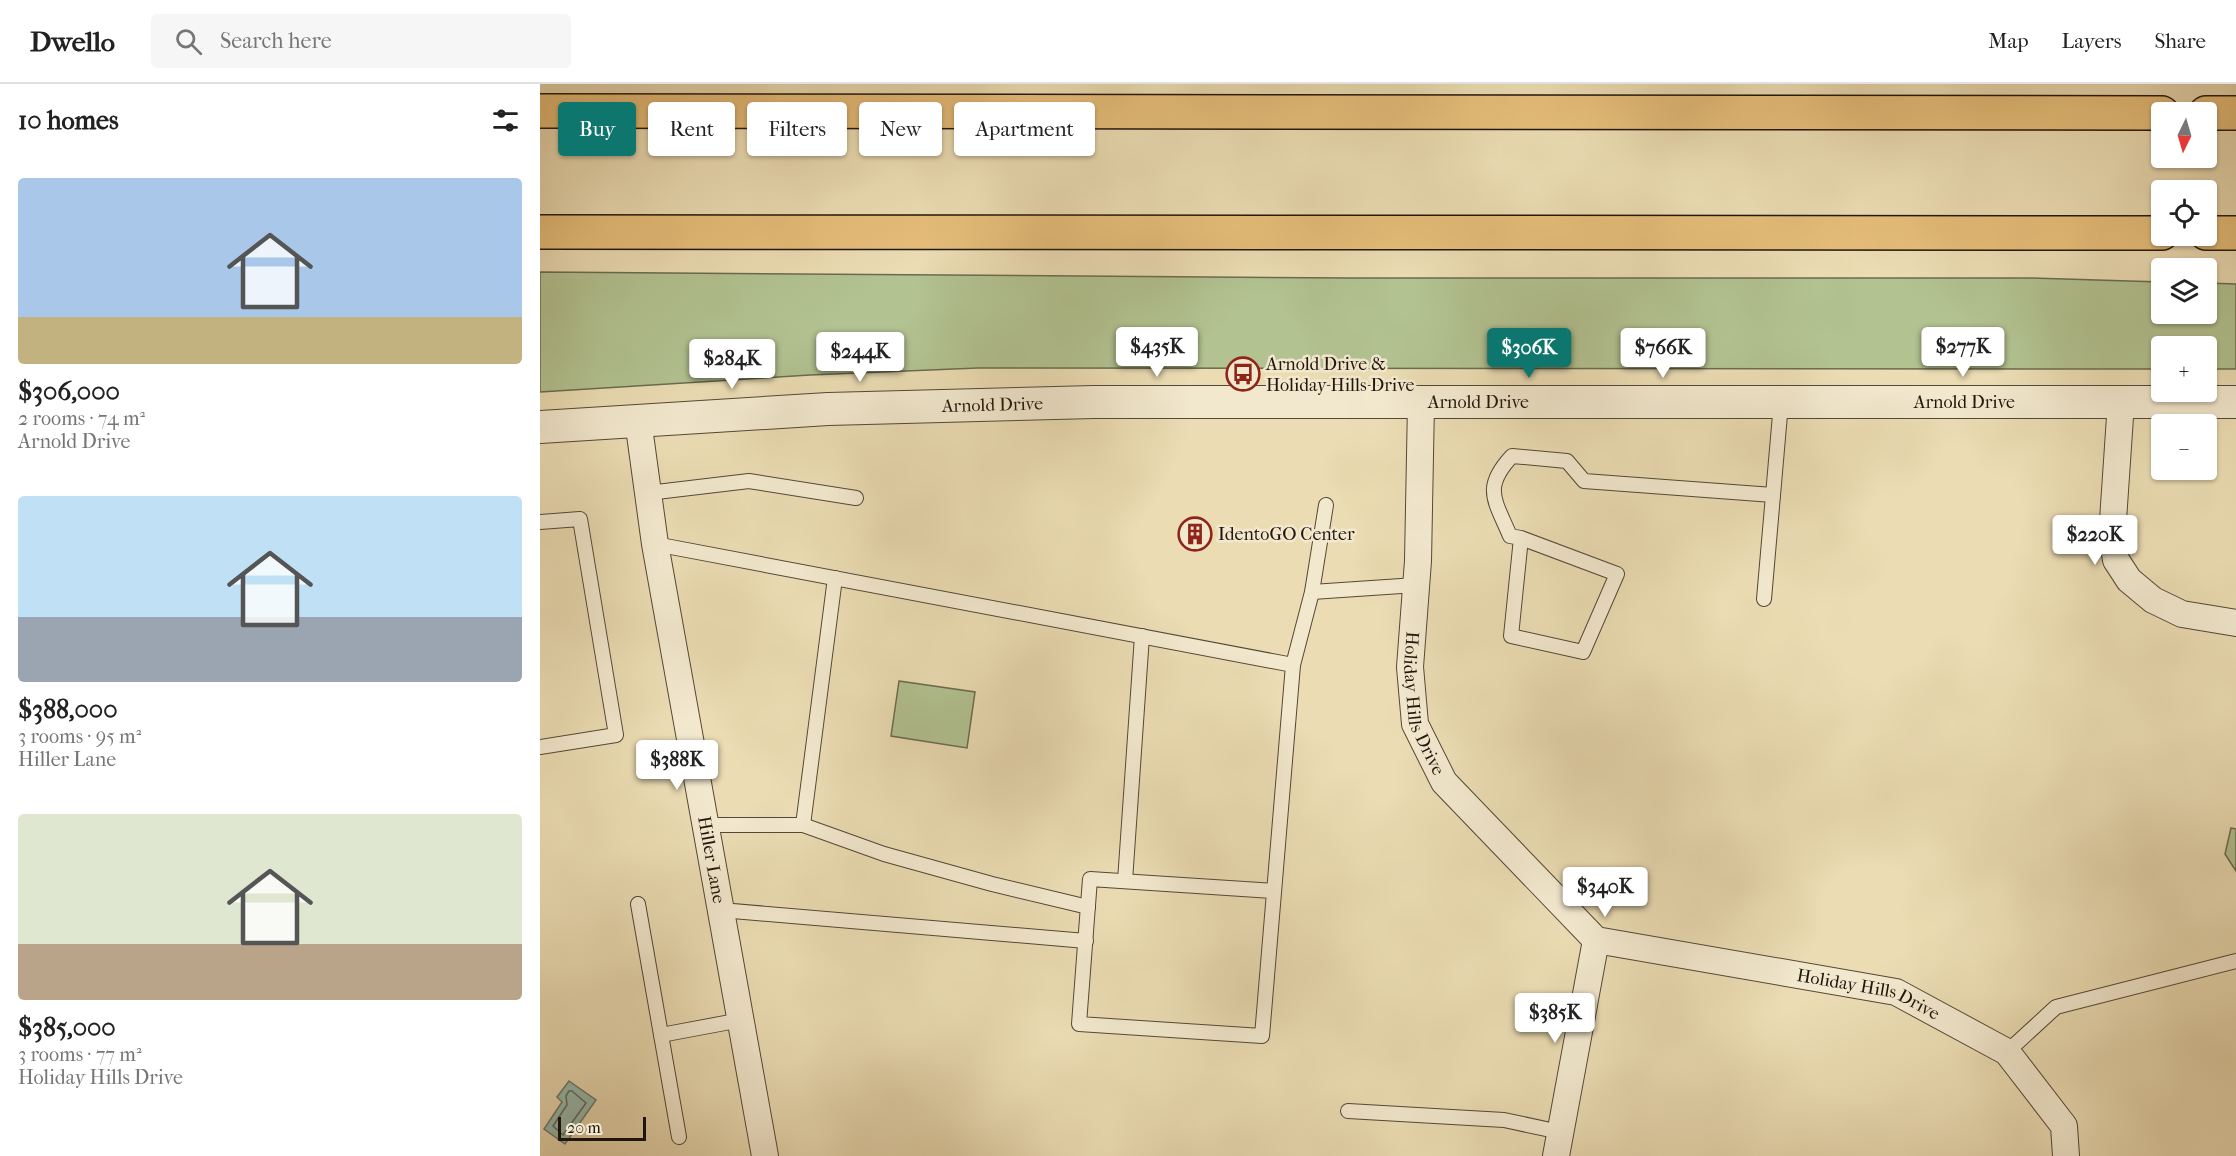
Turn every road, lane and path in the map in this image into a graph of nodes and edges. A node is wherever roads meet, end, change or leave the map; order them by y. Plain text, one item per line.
1 (540, 111) edge
2 (2151, 113) edge
3 (2217, 113) edge
4 (2236, 113) edge
5 (540, 232) edge
6 (2151, 233) edge
7 (2217, 233) edge
8 (2236, 233) edge
9 (2121, 402) junction
10 (2236, 402) edge
11 (1781, 403) junction
12 (1421, 404) junction
13 (638, 420) junction
14 (540, 427) edge
15 (648, 493) junction
16 (1773, 495) junction
17 (856, 498) dead end
18 (1326, 505) dead end
19 (540, 522) edge
20 (1521, 538) junction
21 (655, 544) junction
22 (835, 578) junction
23 (1416, 585) junction
24 (1312, 592) junction
25 (1764, 599) dead end
26 (2236, 623) edge
27 (1142, 636) junction
28 (1293, 665) junction
29 (540, 747) edge
30 (706, 825) junction
31 (803, 825) junction
32 (1125, 881) junction
33 (1274, 891) junction
34 (638, 904) dead end
35 (1088, 907) junction
36 (721, 910) junction
37 (1086, 940) junction
38 (1596, 940) junction
39 (2236, 961) edge
40 (741, 1020) junction
41 (661, 1035) junction
42 (2007, 1052) junction
43 (1348, 1111) dead end
44 (679, 1137) dead end
45 (1558, 1144) edge
46 (765, 1156) edge
47 (2066, 1156) edge

1 - 2 highway
3 - 4 highway
5 - 6 highway
7 - 8 highway
9 - 10 street, Arnold Drive
9 - 11 street, Arnold Drive
9 - 26 street
11 - 12 street, Arnold Drive
11 - 16 lane
12 - 13 street, Arnold Drive
12 - 23 street, Holiday Hills Drive
13 - 14 street, Arnold Drive
13 - 15 street, Hiller Lane
15 - 17 lane
15 - 21 street, Hiller Lane
16 - 20 lane
16 - 25 lane
18 - 24 lane
19 - 29 lane
20 - 20 lane
21 - 22 lane
21 - 30 street, Hiller Lane
22 - 27 lane
22 - 31 lane
23 - 24 lane
23 - 38 street, Holiday Hills Drive
24 - 28 lane
27 - 28 lane
27 - 32 lane
28 - 33 lane
30 - 31 lane
30 - 36 street, Hiller Lane
31 - 35 lane
32 - 33 lane
32 - 35 lane
33 - 37 lane
34 - 41 lane
35 - 37 lane
36 - 37 lane
36 - 40 street, Hiller Lane
38 - 42 street, Holiday Hills Drive
38 - 45 street
39 - 42 lane
40 - 41 lane
40 - 46 street, Hiller Lane
41 - 44 lane
42 - 47 street, Holiday Hills Drive
43 - 45 lane

